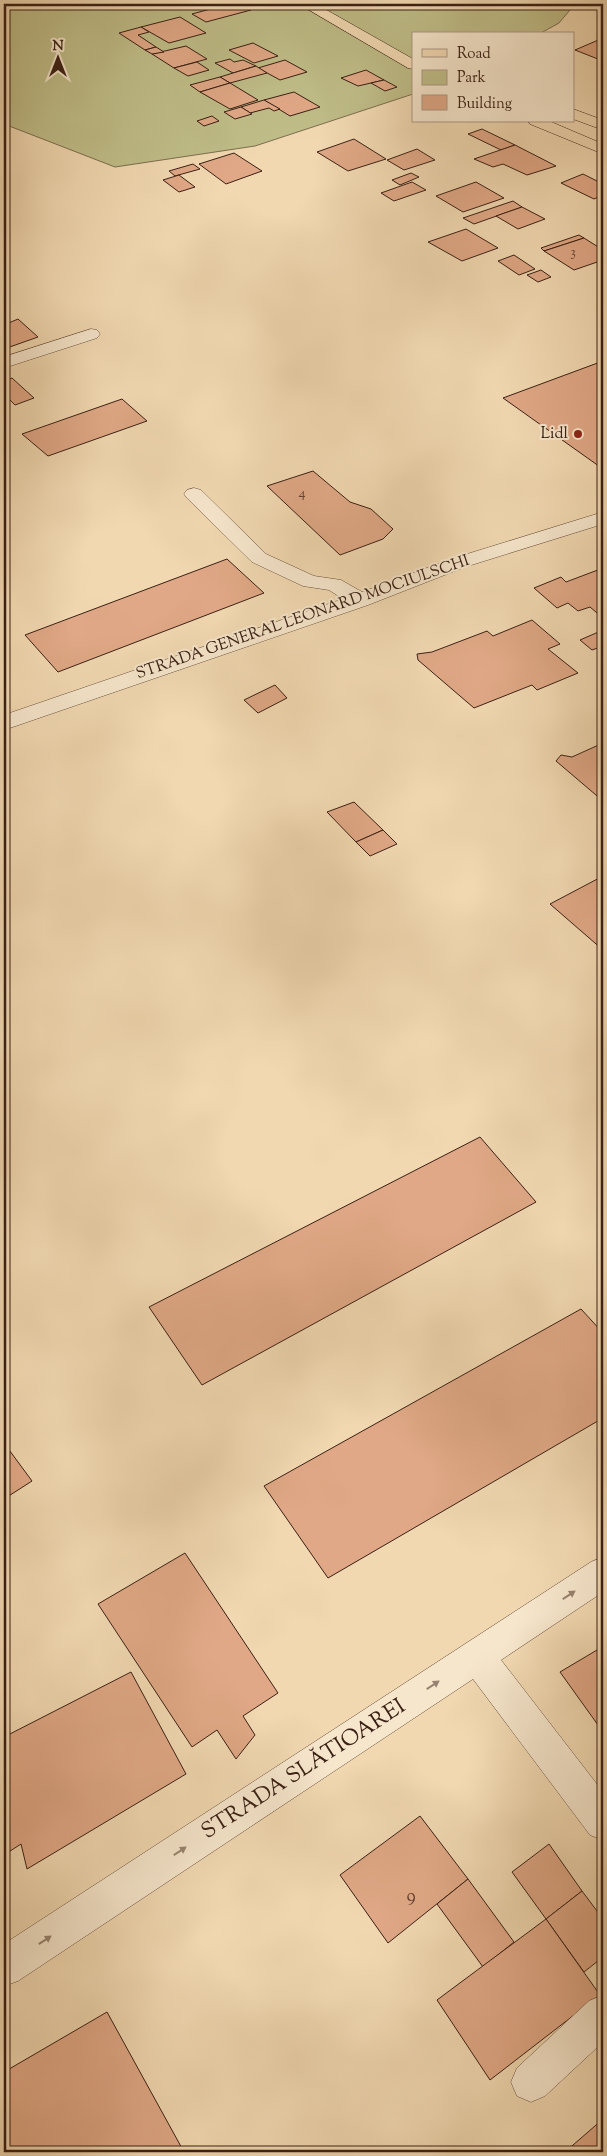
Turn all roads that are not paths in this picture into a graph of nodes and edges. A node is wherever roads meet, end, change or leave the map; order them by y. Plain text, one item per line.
1 (306, 4) edge
2 (391, 50) junction
3 (412, 58) edge
4 (412, 64) edge
5 (574, 114) edge
6 (537, 122) edge
7 (603, 125) edge
8 (603, 149) edge
9 (91, 334) dead end
10 (4, 362) edge
11 (194, 494) dead end
12 (603, 518) edge
13 (360, 600) junction
14 (4, 723) edge
15 (603, 1573) edge
16 (477, 1656) junction
17 (603, 1822) edge
18 (4, 1966) edge
19 (603, 2015) edge
20 (531, 2082) dead end

1 - 2 main road
2 - 3 main road
2 - 4 main road
5 - 7 main road
6 - 8 main road
9 - 10 street
11 - 13 street
12 - 13 street, STRADA GENERAL LEONARD MOCIULSCHI
13 - 14 street, STRADA GENERAL LEONARD MOCIULSCHI
16 -> 15 street, STRADA SLĂTIOAREI
16 - 17 street
18 -> 16 street, STRADA SLĂTIOAREI
19 - 20 street

